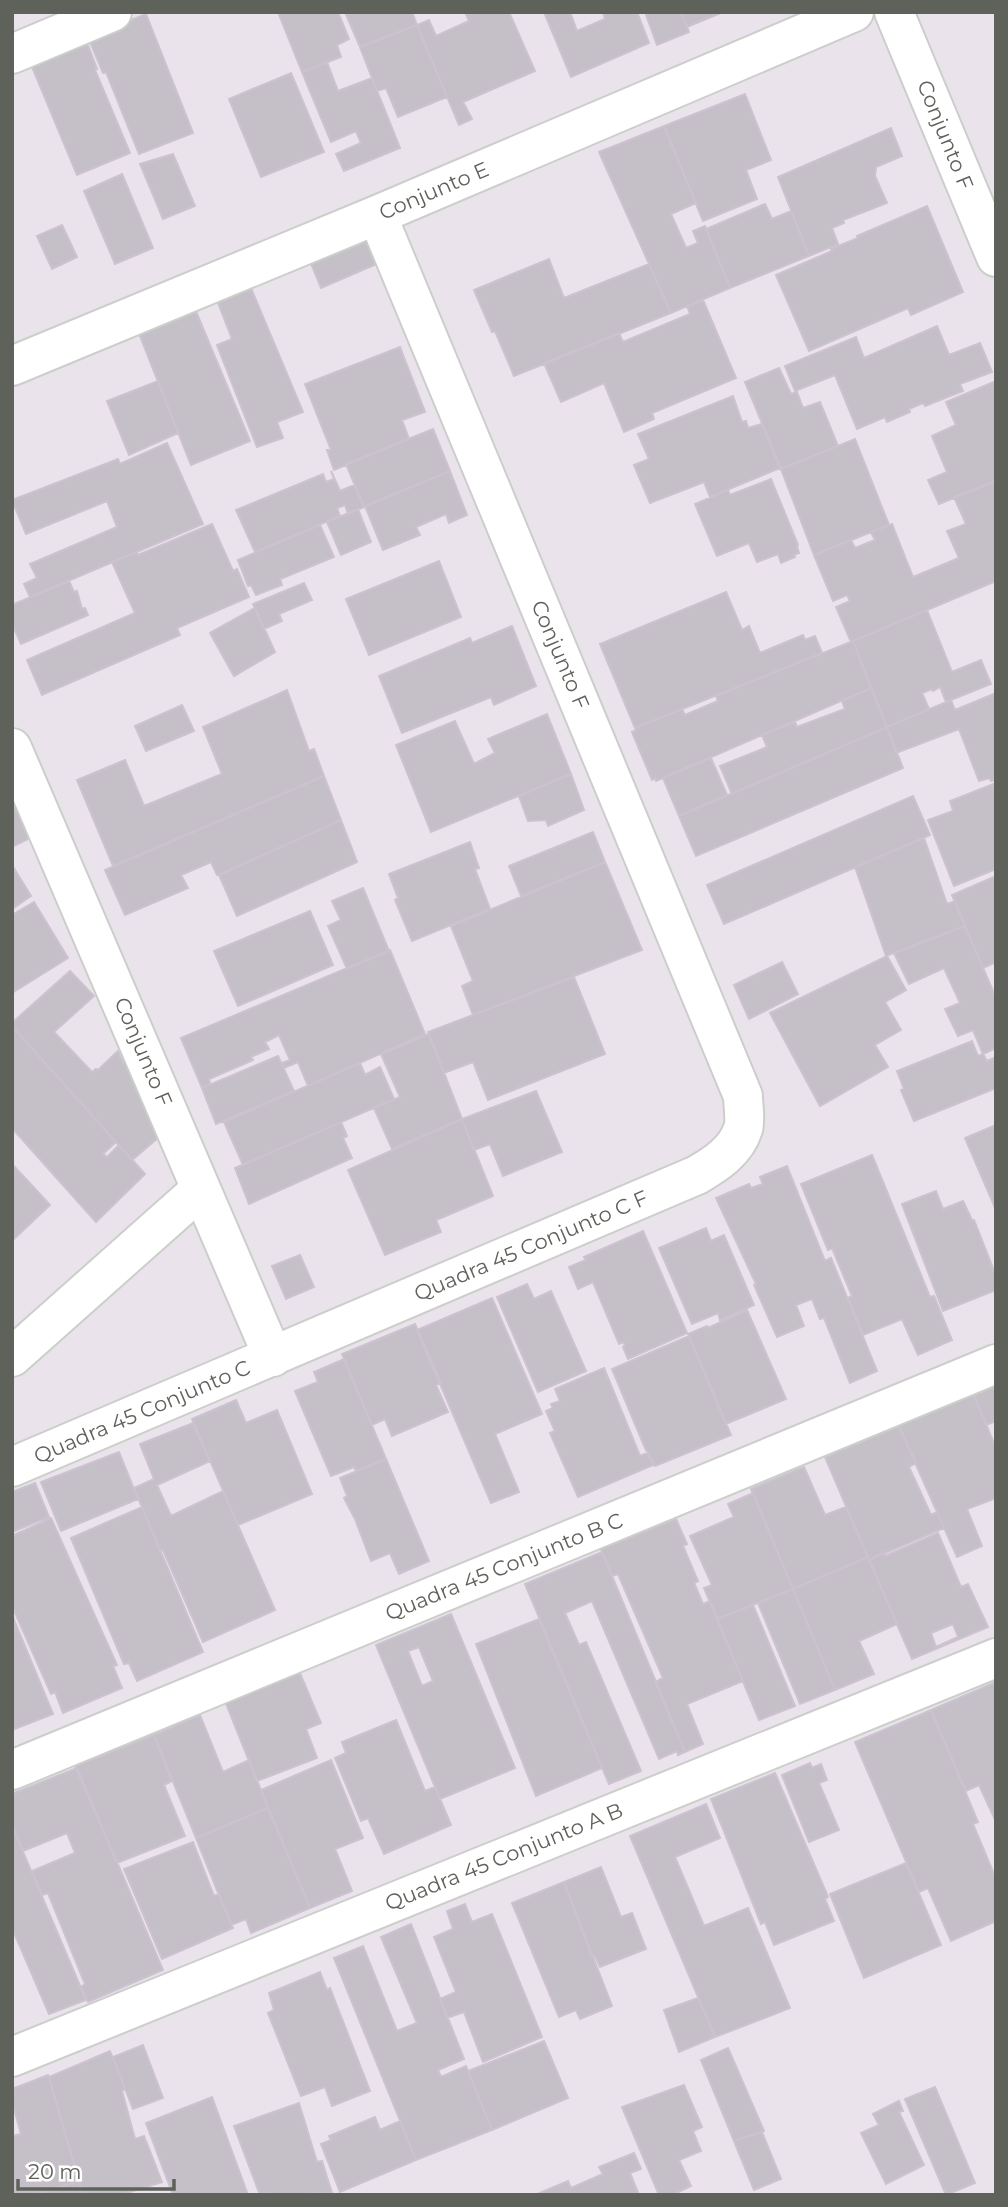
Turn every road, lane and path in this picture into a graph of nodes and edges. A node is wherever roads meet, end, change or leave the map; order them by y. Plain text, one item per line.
1 (112, 12) edge
2 (854, 12) edge
3 (894, 12) edge
4 (12, 54) edge
5 (377, 215) junction
6 (996, 257) edge
7 (12, 366) edge
8 (12, 748) edge
9 (743, 1096) joint
10 (201, 1189) junction
11 (12, 1357) edge
12 (273, 1357) junction
13 (996, 1363) edge
14 (12, 1467) edge
15 (996, 1658) edge
16 (12, 1770) edge
17 (12, 2057) edge

1 - 4 street
2 - 5 street, Conjunto E
3 - 6 street, Conjunto F
5 - 7 street, Conjunto E
5 - 9 street, Conjunto F
8 - 10 street, Conjunto F
9 - 12 street, Quadra 45 Conjunto C F
10 - 11 street
10 - 12 street, Conjunto F
12 - 14 street, Quadra 45 Conjunto C
13 - 16 street, Quadra 45 Conjunto B C
15 - 17 street, Quadra 45 Conjunto A B

